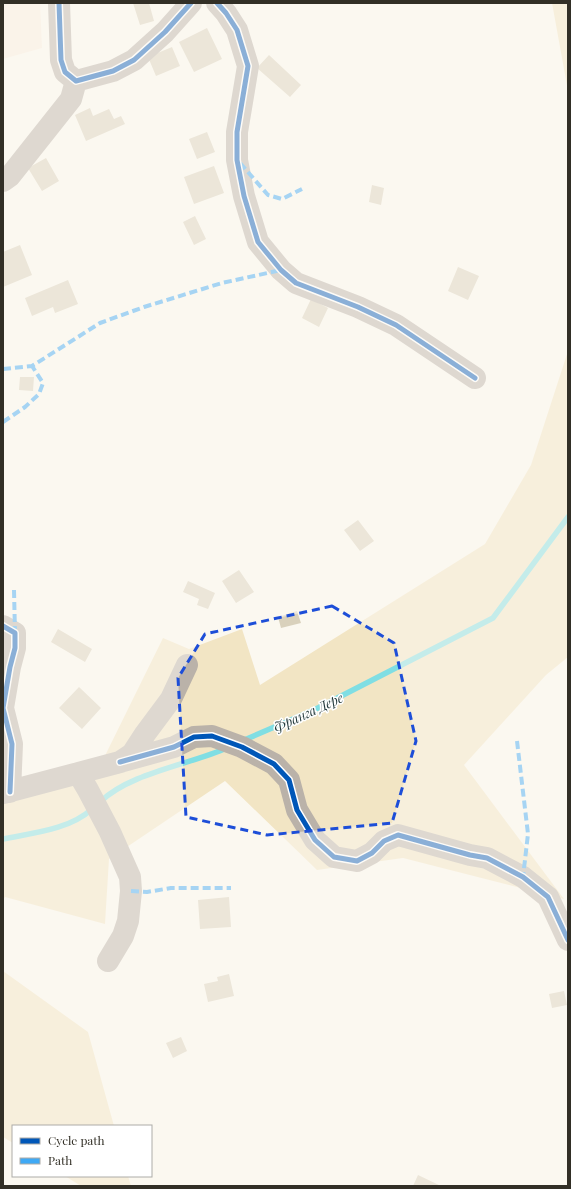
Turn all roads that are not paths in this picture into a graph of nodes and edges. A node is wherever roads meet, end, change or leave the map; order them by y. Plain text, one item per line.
1 (59, 3) edge
2 (191, 3) edge
3 (217, 3) edge
4 (76, 81) junction
5 (3, 181) edge
6 (475, 378) dead end
7 (3, 626) edge
8 (187, 665) dead end
9 (120, 762) junction
10 (78, 774) junction
11 (7, 793) edge
12 (568, 940) edge
13 (108, 961) dead end

1 - 4 street
2 - 4 street
3 - 6 street
4 - 5 street
7 - 11 street
8 - 9 street
9 - 10 street
9 - 12 street
10 - 11 street
10 - 13 street

